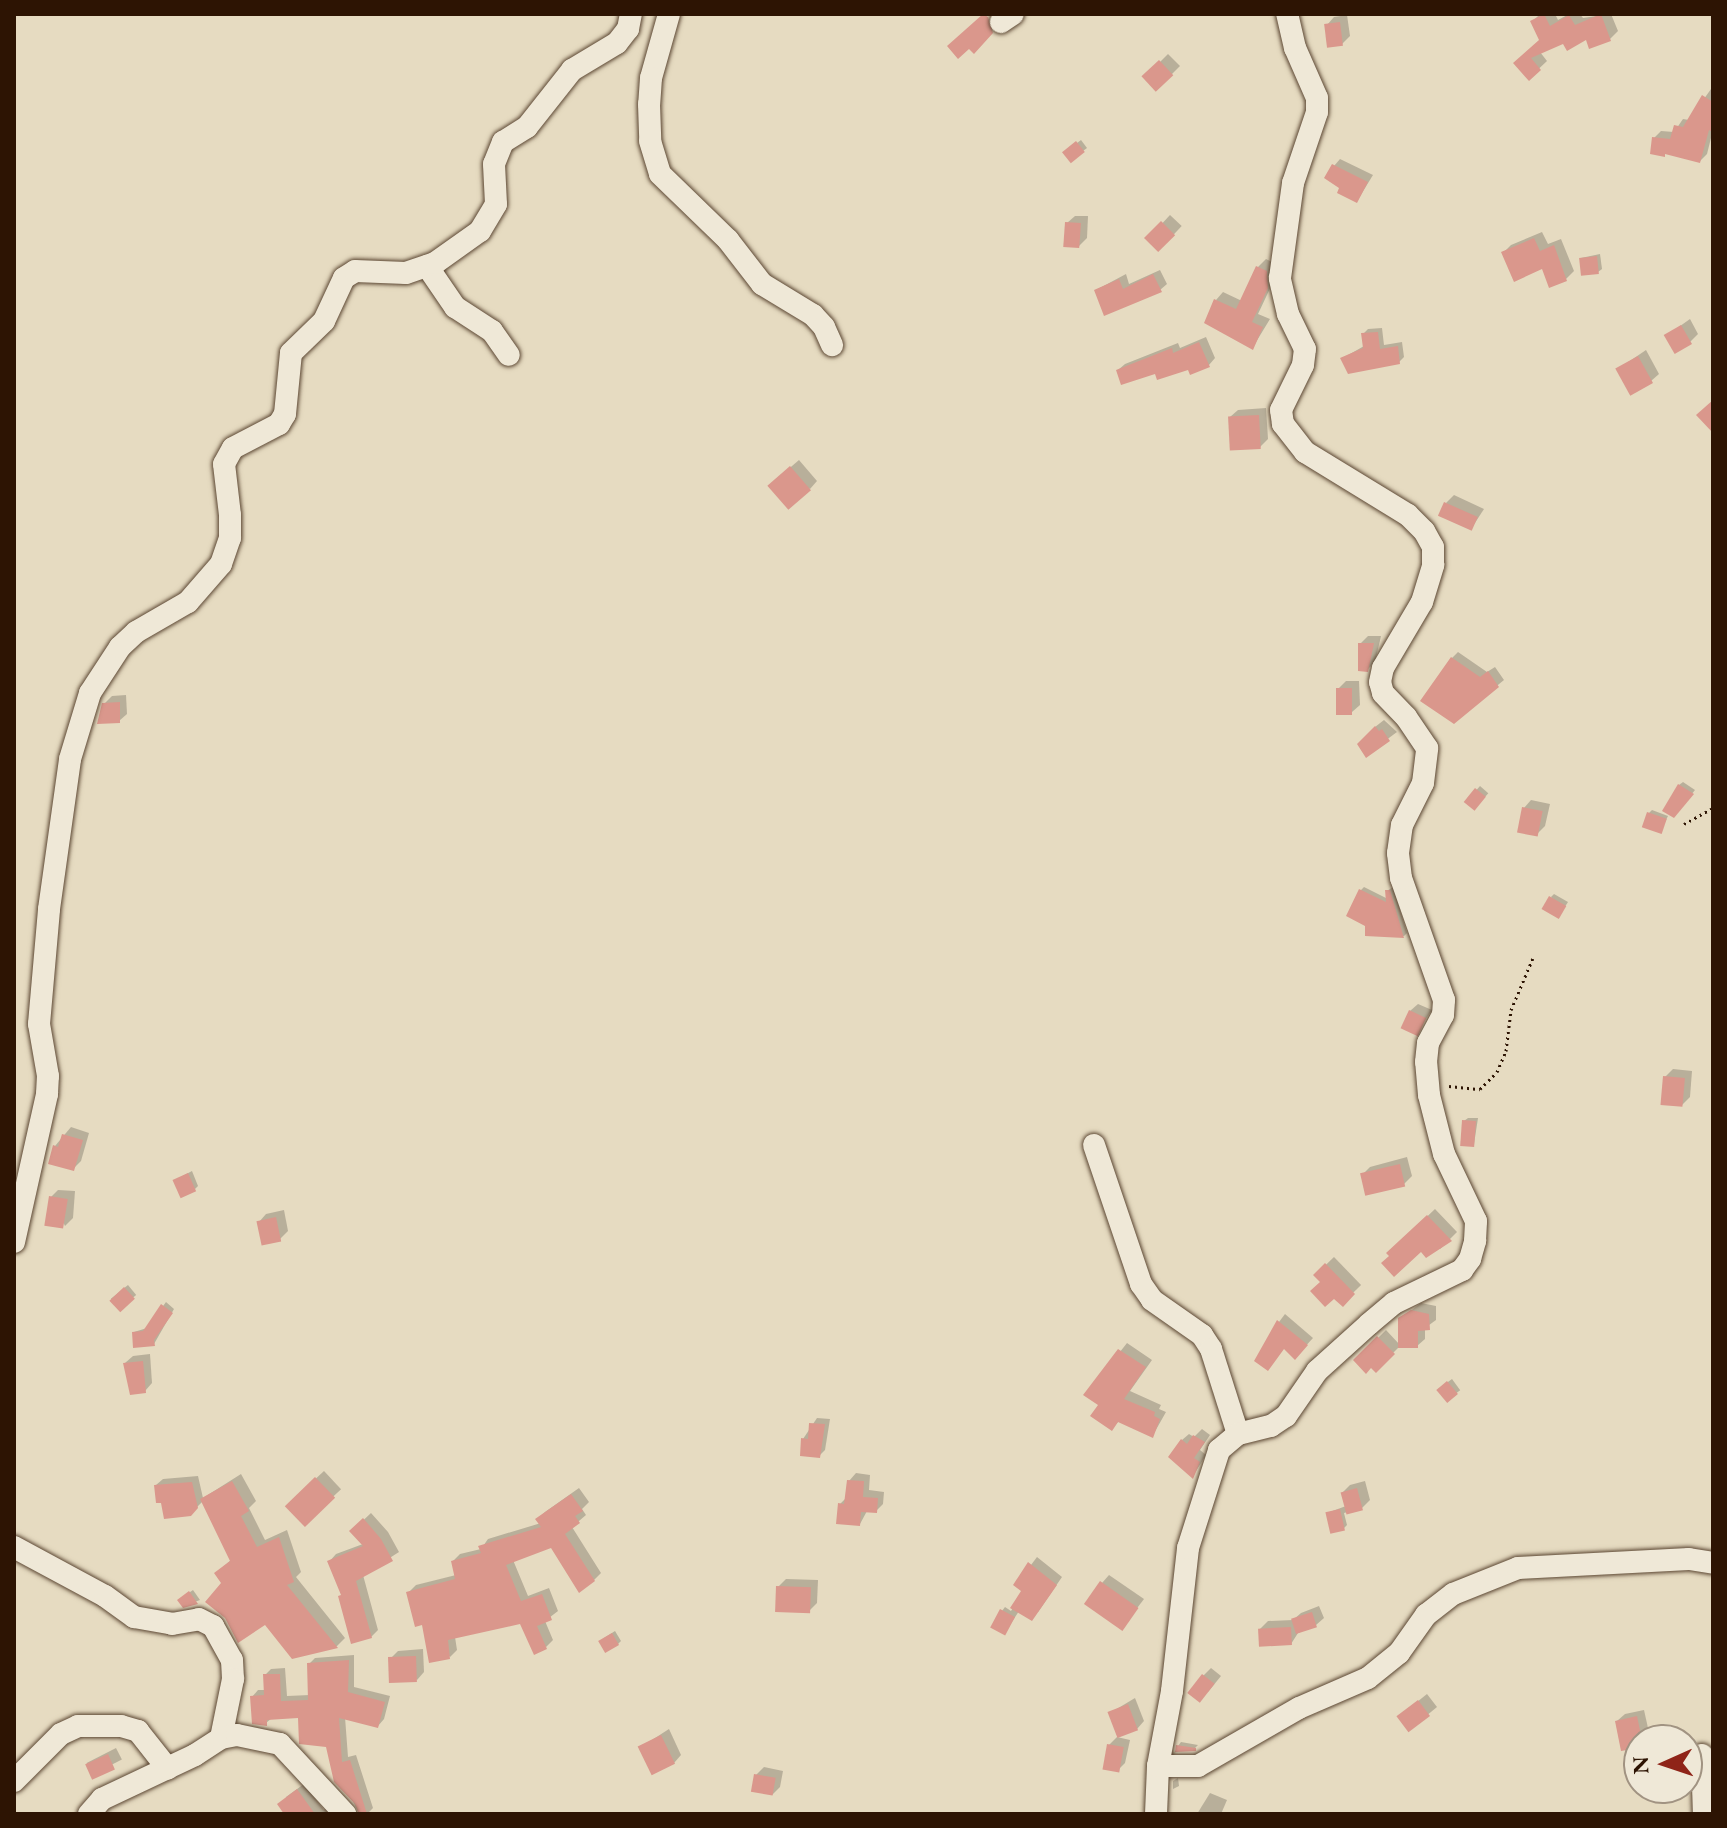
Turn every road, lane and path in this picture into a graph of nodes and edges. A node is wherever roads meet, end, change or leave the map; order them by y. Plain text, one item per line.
1 (631, 14) edge
2 (669, 14) edge
3 (1287, 14) edge
4 (427, 266) junction
5 (832, 345) dead end
6 (509, 355) dead end
7 (1713, 808) edge
8 (1684, 824) dead end
9 (1533, 958) dead end
10 (1426, 1071) junction
11 (1094, 1145) dead end
12 (14, 1242) edge
13 (1238, 1434) junction
14 (14, 1547) edge
15 (1713, 1563) edge
16 (221, 1738) junction
17 (1158, 1766) junction
18 (1703, 1766) edge
19 (168, 1769) junction
20 (14, 1781) edge
21 (1707, 1810) edge
22 (89, 1814) edge
23 (345, 1814) edge
24 (1156, 1814) edge

1 - 4 street
2 - 5 street
3 - 10 street
4 - 6 street
4 - 12 street
7 - 8 path
9 - 10 path
10 - 13 street
11 - 13 street
13 - 17 street
14 - 16 street
15 - 17 street
16 - 19 street
16 - 23 street
17 - 24 street
18 - 21 street
19 - 20 street
19 - 22 street

